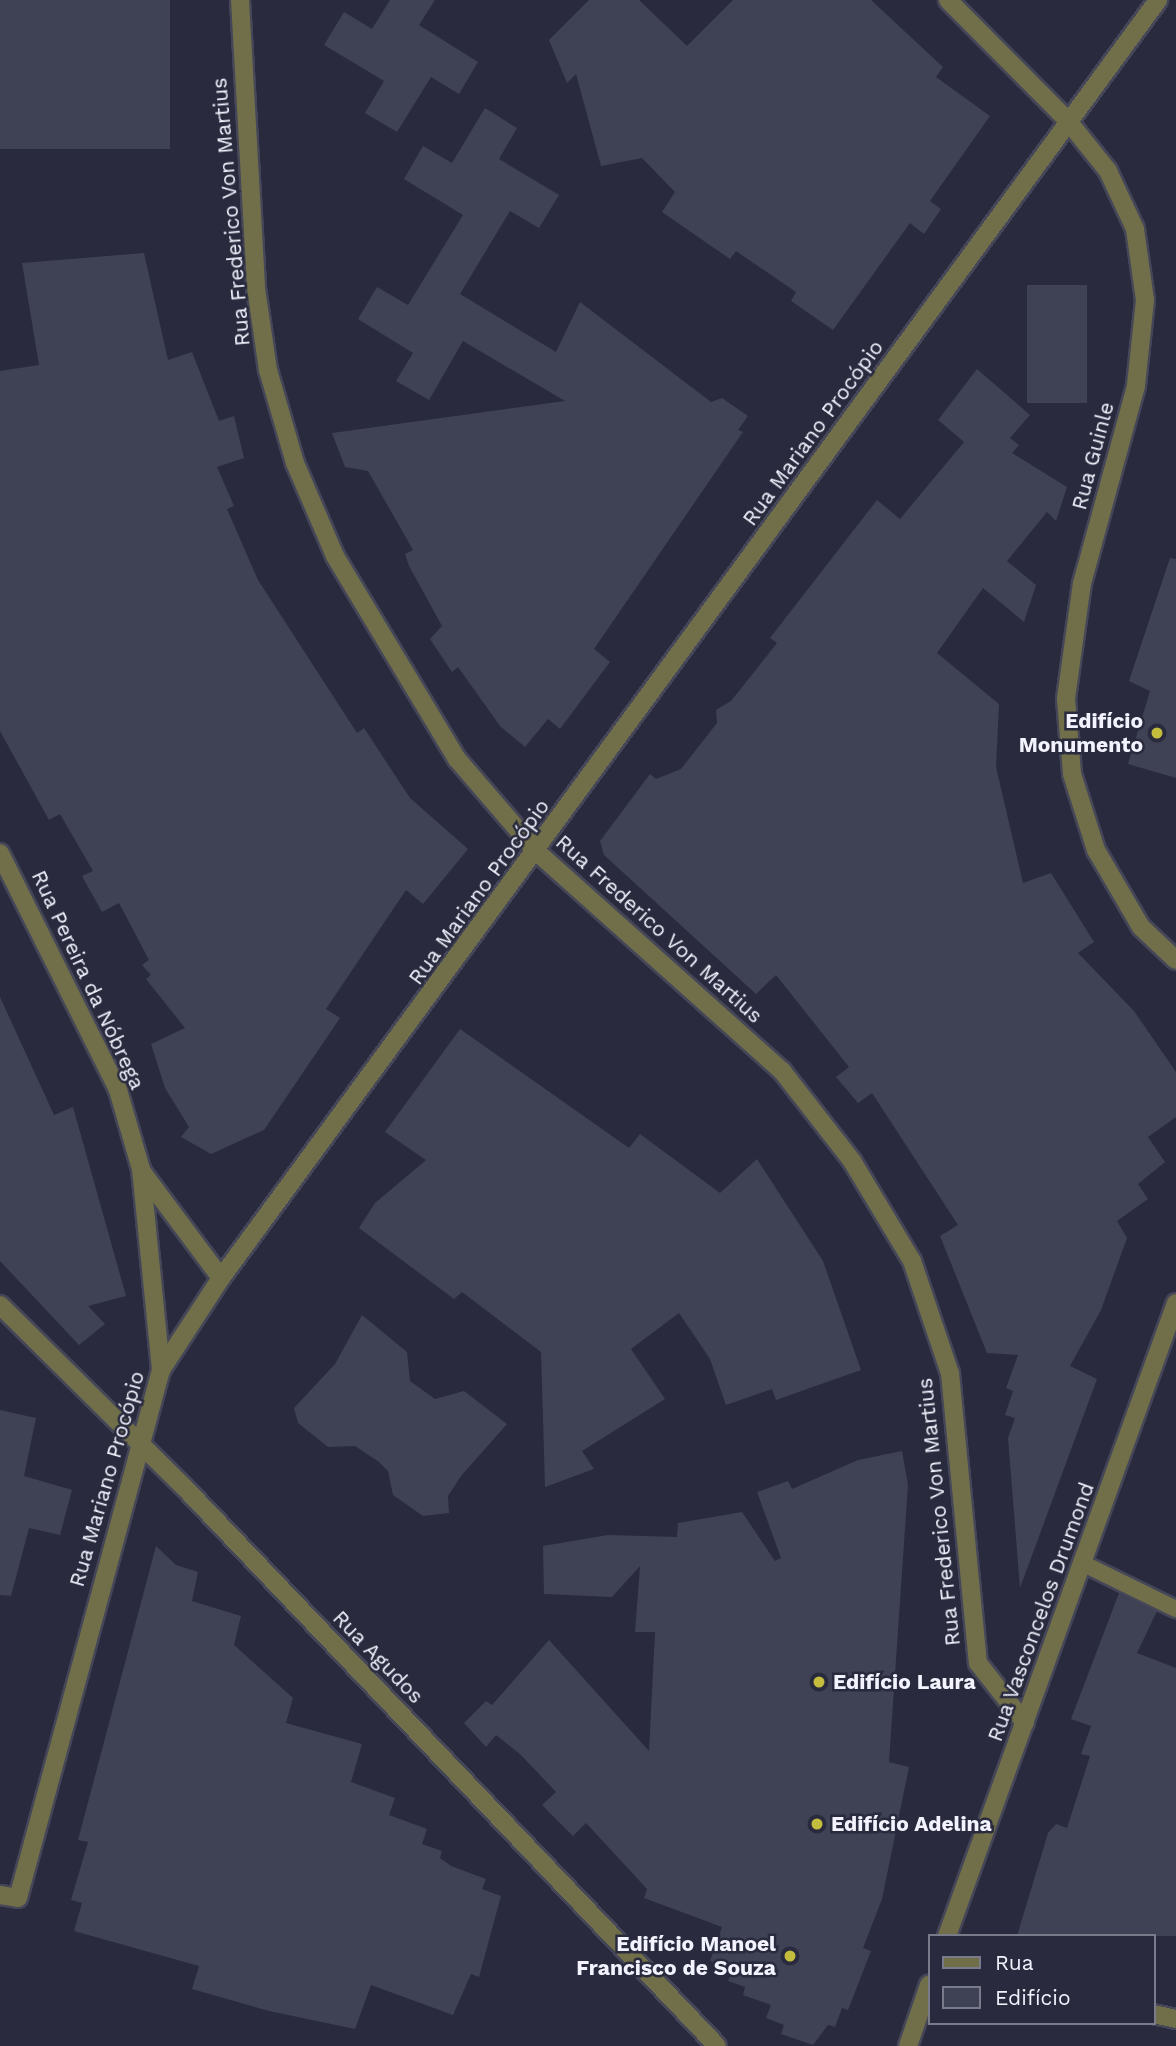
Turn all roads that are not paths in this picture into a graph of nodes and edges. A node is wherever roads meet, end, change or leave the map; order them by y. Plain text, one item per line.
1 (240, 0) edge
2 (948, 0) edge
3 (1158, 0) edge
4 (1068, 121) junction
5 (537, 852) junction
6 (0, 853) edge
7 (1176, 960) edge
8 (141, 1169) junction
9 (221, 1278) junction
10 (1176, 1303) edge
11 (0, 1305) edge
12 (1172, 1325) edge
13 (161, 1370) junction
14 (137, 1443) junction
15 (1082, 1563) junction
16 (1176, 1609) edge
17 (1025, 1723) junction
18 (9, 1896) edge
19 (948, 1934) edge
20 (928, 1988) edge
21 (1155, 2015) edge
22 (1176, 2020) edge
23 (717, 2046) edge
24 (908, 2046) edge

1 - 5 street, Rua Frederico Von Martius
2 - 4 street, Rua Guinle
3 - 4 street, Rua Mariano Procópio
4 - 5 street, Rua Mariano Procópio
4 - 7 street, Rua Guinle
5 - 9 street, Rua Mariano Procópio
5 - 17 street, Rua Frederico Von Martius
6 - 8 street, Rua Pereira da Nóbrega
8 - 9 street, Rua Pereira da Nóbrega
8 - 13 street, Rua Pereira da Nóbrega
9 - 13 street, Rua Mariano Procópio
10 - 12 street, Rua Vasconcelos Drumond
11 - 14 street, Rua Agudos
12 - 15 street, Rua Vasconcelos Drumond
13 - 14 street, Rua Mariano Procópio
14 - 18 street, Rua Mariano Procópio
14 - 23 street, Rua Agudos
15 - 16 lane
15 - 17 street, Rua Vasconcelos Drumond
17 - 19 street, Rua Vasconcelos Drumond
20 - 24 street
21 - 22 street

